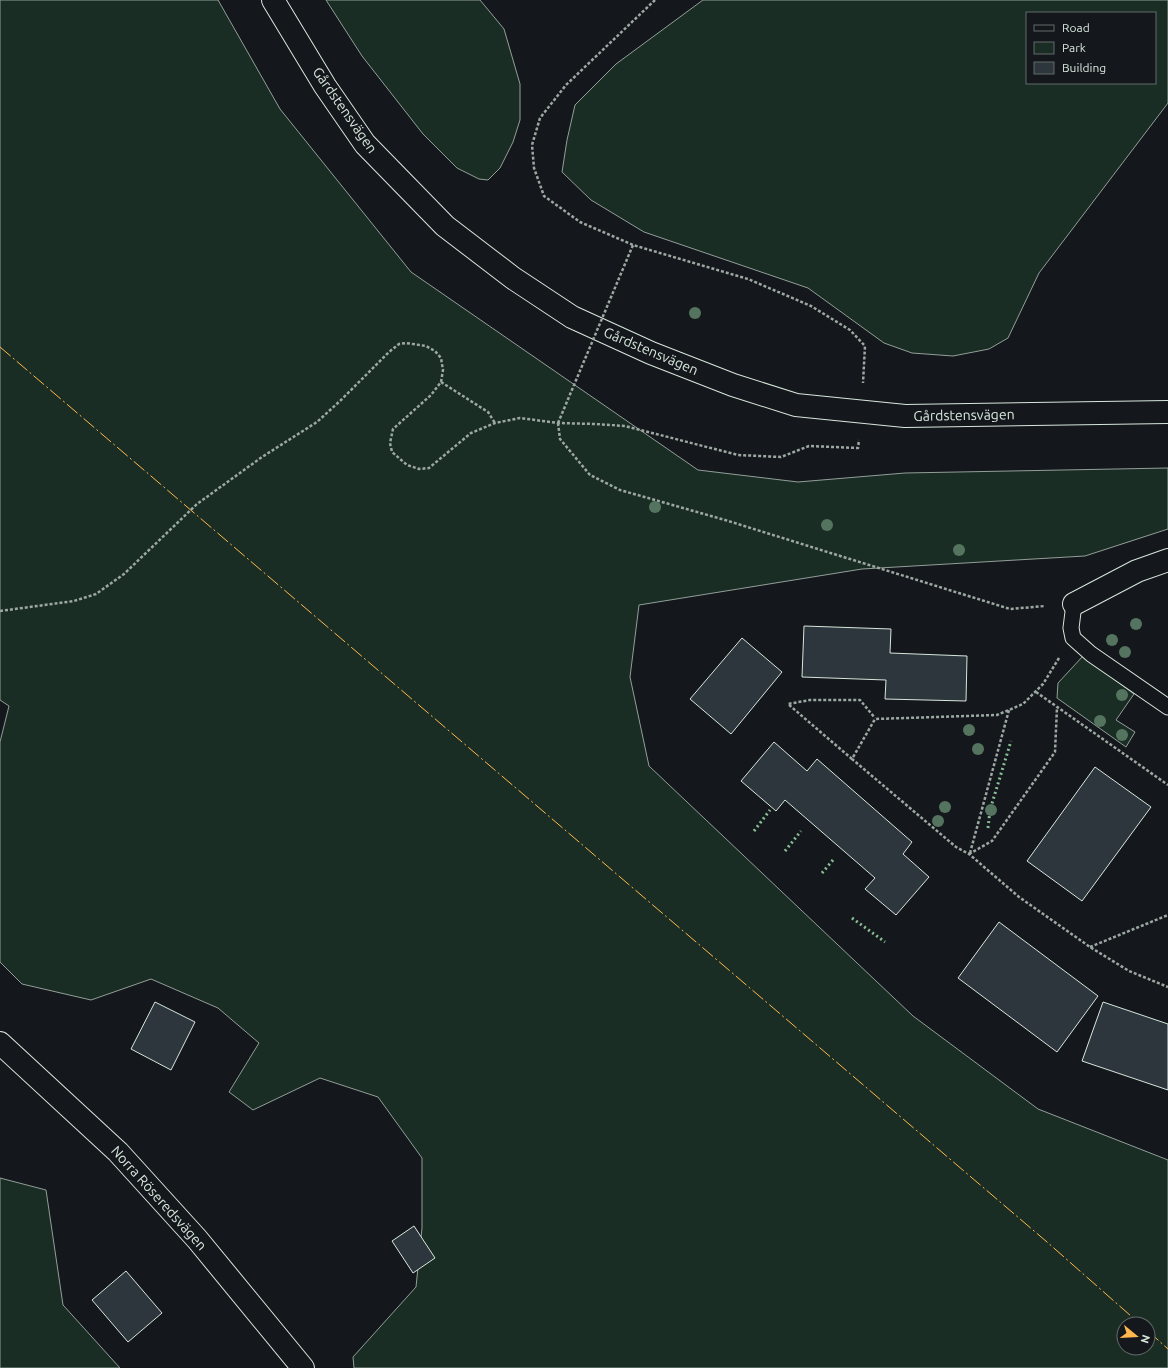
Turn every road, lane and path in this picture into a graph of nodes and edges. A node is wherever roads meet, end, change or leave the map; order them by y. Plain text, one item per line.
1 (273, 0) edge
2 (655, 0) edge
3 (633, 245) junction
4 (441, 382) junction
5 (862, 412) junction
6 (1168, 412) edge
7 (495, 422) junction
8 (558, 423) junction
9 (1168, 560) edge
10 (1074, 604) junction
11 (0, 612) edge
12 (1073, 638) junction
13 (1036, 692) junction
14 (1057, 707) junction
15 (1168, 707) edge
16 (1009, 710) junction
17 (875, 718) junction
18 (852, 759) junction
19 (1168, 785) edge
20 (970, 854) junction
21 (1168, 915) edge
22 (1090, 947) junction
23 (1168, 987) edge
24 (0, 1043) edge
25 (302, 1368) edge

1 - 5 street, Gårdstensvägen
2 - 3 path
3 - 5 path
3 - 8 path, bridge
4 - 7 path
4 - 7 path
4 - 11 path
5 - 6 street, Gårdstensvägen
5 - 8 path
7 - 8 path
8 - 10 path
9 - 10 street
10 - 12 lane
12 - 13 path
12 - 15 lane
13 - 14 path
13 - 16 path
14 - 19 path
14 - 20 path
16 - 17 path
16 - 20 path
17 - 18 path
17 - 18 path
18 - 20 path
20 - 22 path
21 - 22 path
22 - 23 path
24 - 25 street, Norra Röseredsvägen

